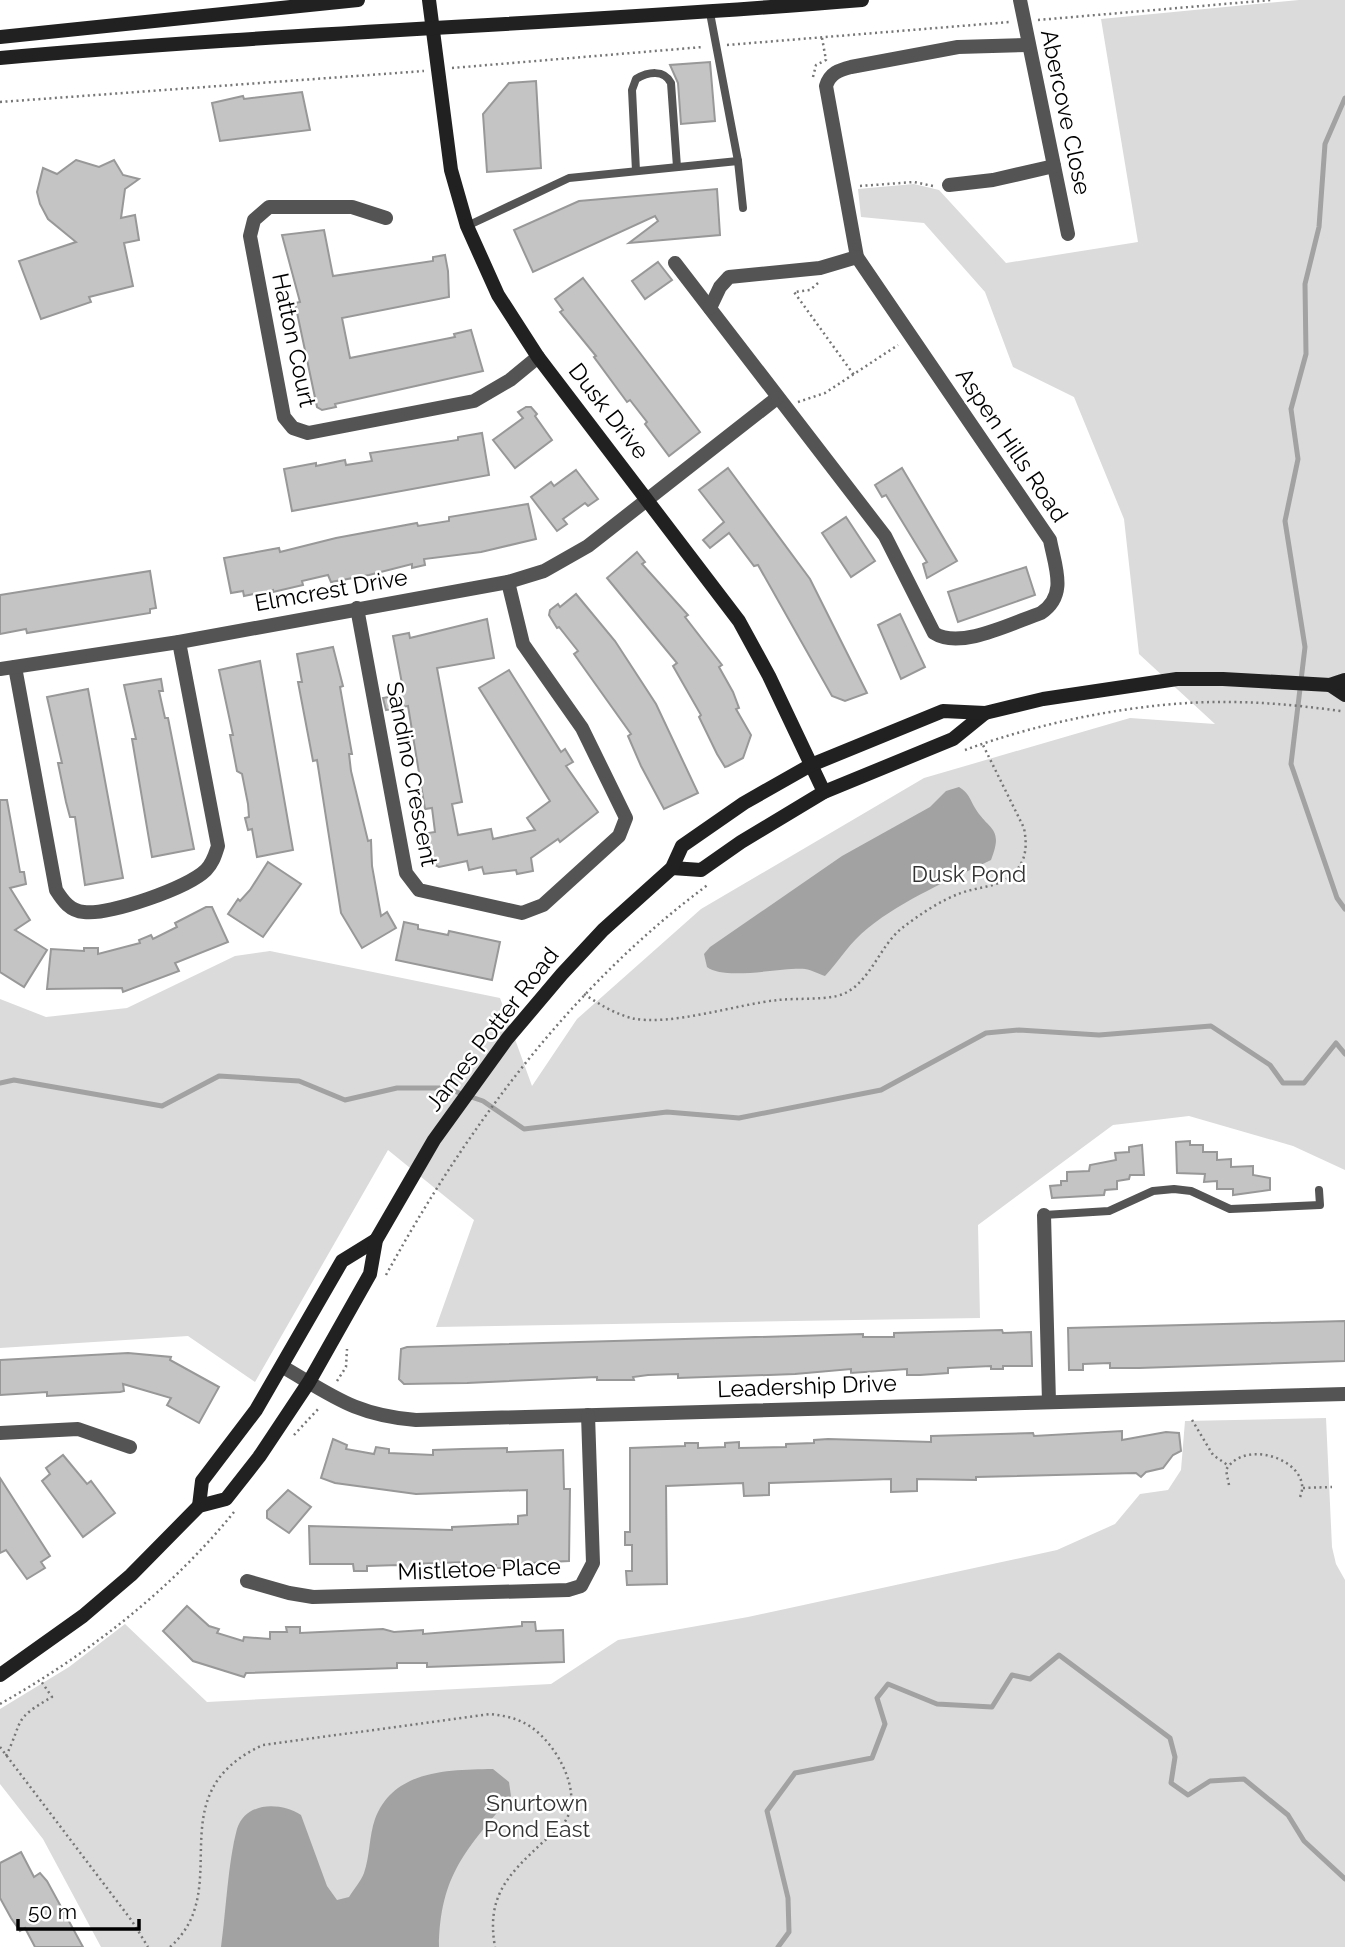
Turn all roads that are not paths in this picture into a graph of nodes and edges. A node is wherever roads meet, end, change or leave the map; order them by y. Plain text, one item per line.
1 (358, 0) edge
2 (429, 0) edge
3 (862, 0) edge
4 (1020, 0) edge
5 (710, 13) junction
6 (433, 28) junction
7 (0, 37) edge
8 (1028, 45) junction
9 (0, 58) edge
10 (738, 161) junction
11 (1054, 166) junction
12 (677, 167) junction
13 (636, 171) junction
14 (945, 186) road end
15 (743, 208) dead end
16 (386, 218) dead end
17 (467, 226) junction
18 (1068, 234) dead end
19 (857, 257) junction
20 (675, 263) dead end
21 (710, 308) junction
22 (538, 357) junction
23 (777, 398) junction
24 (648, 498) junction
25 (508, 582) junction
26 (358, 608) junction
27 (179, 642) junction
28 (15, 667) junction
29 (0, 669) edge
30 (1345, 680) edge
31 (1323, 685) junction
32 (1345, 695) edge
33 (985, 713) junction
34 (811, 765) junction
35 (824, 792) junction
36 (672, 868) junction
37 (1319, 1190) dead end
38 (1044, 1215) joint
39 (376, 1240) junction
40 (283, 1367) junction
41 (309, 1382) junction
42 (1345, 1394) edge
43 (1049, 1402) junction
44 (588, 1415) junction
45 (0, 1433) edge
46 (130, 1447) dead end
47 (199, 1506) junction
48 (247, 1581) dead end
49 (0, 1675) edge

1 - 7 main road
2 - 6 main road, Dusk Drive
3 - 5 main road
4 - 8 street, Abercove Close
5 - 6 main road
5 - 10 lane
6 - 9 main road
6 - 17 main road, Dusk Drive
8 - 11 street, Abercove Close
8 - 19 street
10 - 12 lane
10 - 15 lane
11 - 14 street
11 - 18 street, Abercove Close
12 - 13 lane
12 - 13 lane
13 - 17 lane
16 - 22 street, Hatton Court
17 - 22 main road, Dusk Drive
19 - 21 street
19 - 23 street, Aspen Hills Road
20 - 21 street, Aspen Hills Road
21 - 23 street, Aspen Hills Road
22 - 24 main road, Dusk Drive
23 - 24 street, Elmcrest Drive
24 - 25 street, Elmcrest Drive
24 - 34 main road, Dusk Drive
25 - 26 street, Elmcrest Drive
25 - 26 street, Sandino Crescent
26 - 27 street, Elmcrest Drive
27 - 28 street, Elmcrest Drive
27 - 28 street
28 - 29 street, Elmcrest Drive
30 - 31 main road, James Potter Road
31 - 32 main road, James Potter Road
31 - 33 main road, James Potter Road
33 - 34 main road, James Potter Road
33 - 35 main road, James Potter Road
34 - 35 main road, Dusk Drive
34 - 36 main road, James Potter Road
35 - 36 main road, James Potter Road
36 - 39 main road, James Potter Road
37 - 38 lane
38 - 43 street
39 - 40 main road, James Potter Road
39 - 41 main road, James Potter Road
40 - 41 street, Leadership Drive
40 - 47 main road, James Potter Road
41 - 44 street, Leadership Drive
41 - 47 main road, James Potter Road
42 - 43 street, Leadership Drive
43 - 44 street, Leadership Drive
44 - 48 street, Mistletoe Place
45 - 46 street
47 - 49 main road, James Potter Road

